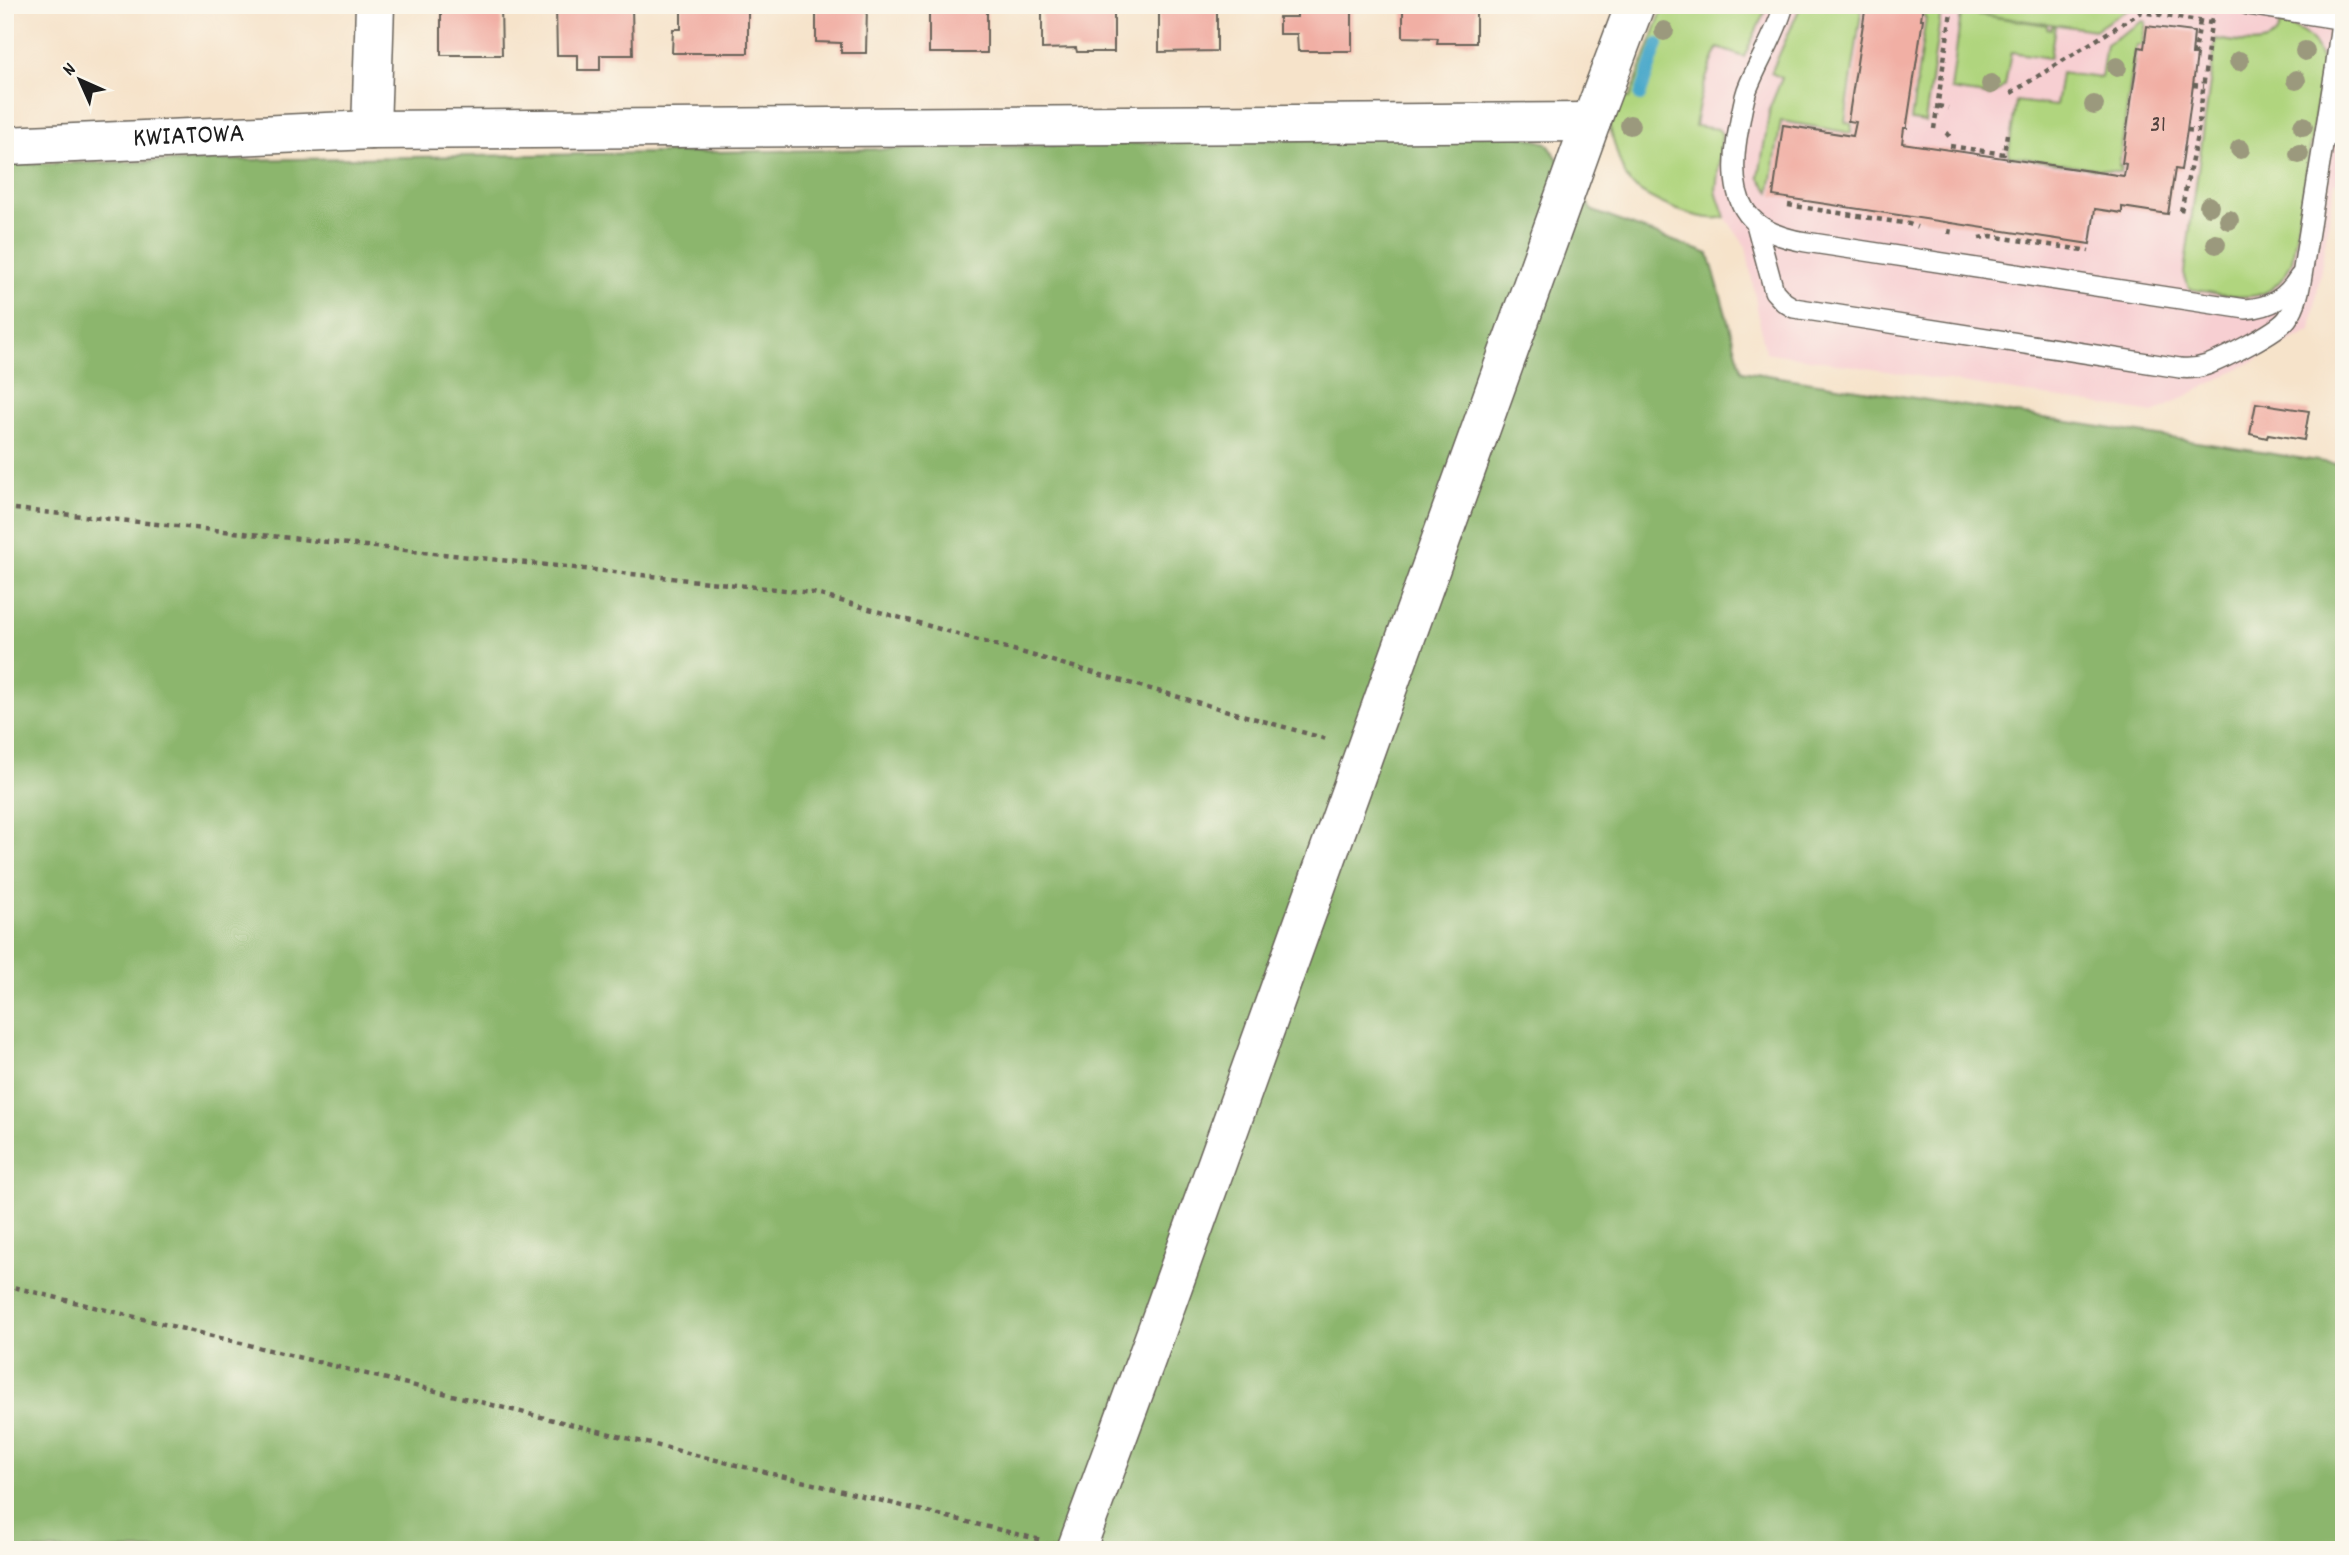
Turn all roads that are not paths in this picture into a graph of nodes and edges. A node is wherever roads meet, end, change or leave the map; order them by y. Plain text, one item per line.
1 (375, 5) edge
2 (1635, 5) edge
3 (1784, 5) edge
4 (2248, 5) edge
5 (2343, 15) edge
6 (1591, 122) junction
7 (371, 130) junction
8 (2334, 136) edge
9 (5, 146) edge
10 (1756, 224) junction
11 (2304, 262) junction
12 (1076, 1549) edge

1 - 7 street
2 - 6 street
3 - 10 lane
4 - 5 lane
5 - 8 lane
6 - 7 street, KWIATOWA
6 - 12 street
7 - 9 street, KWIATOWA
8 - 11 lane
10 - 11 lane
10 - 11 lane

